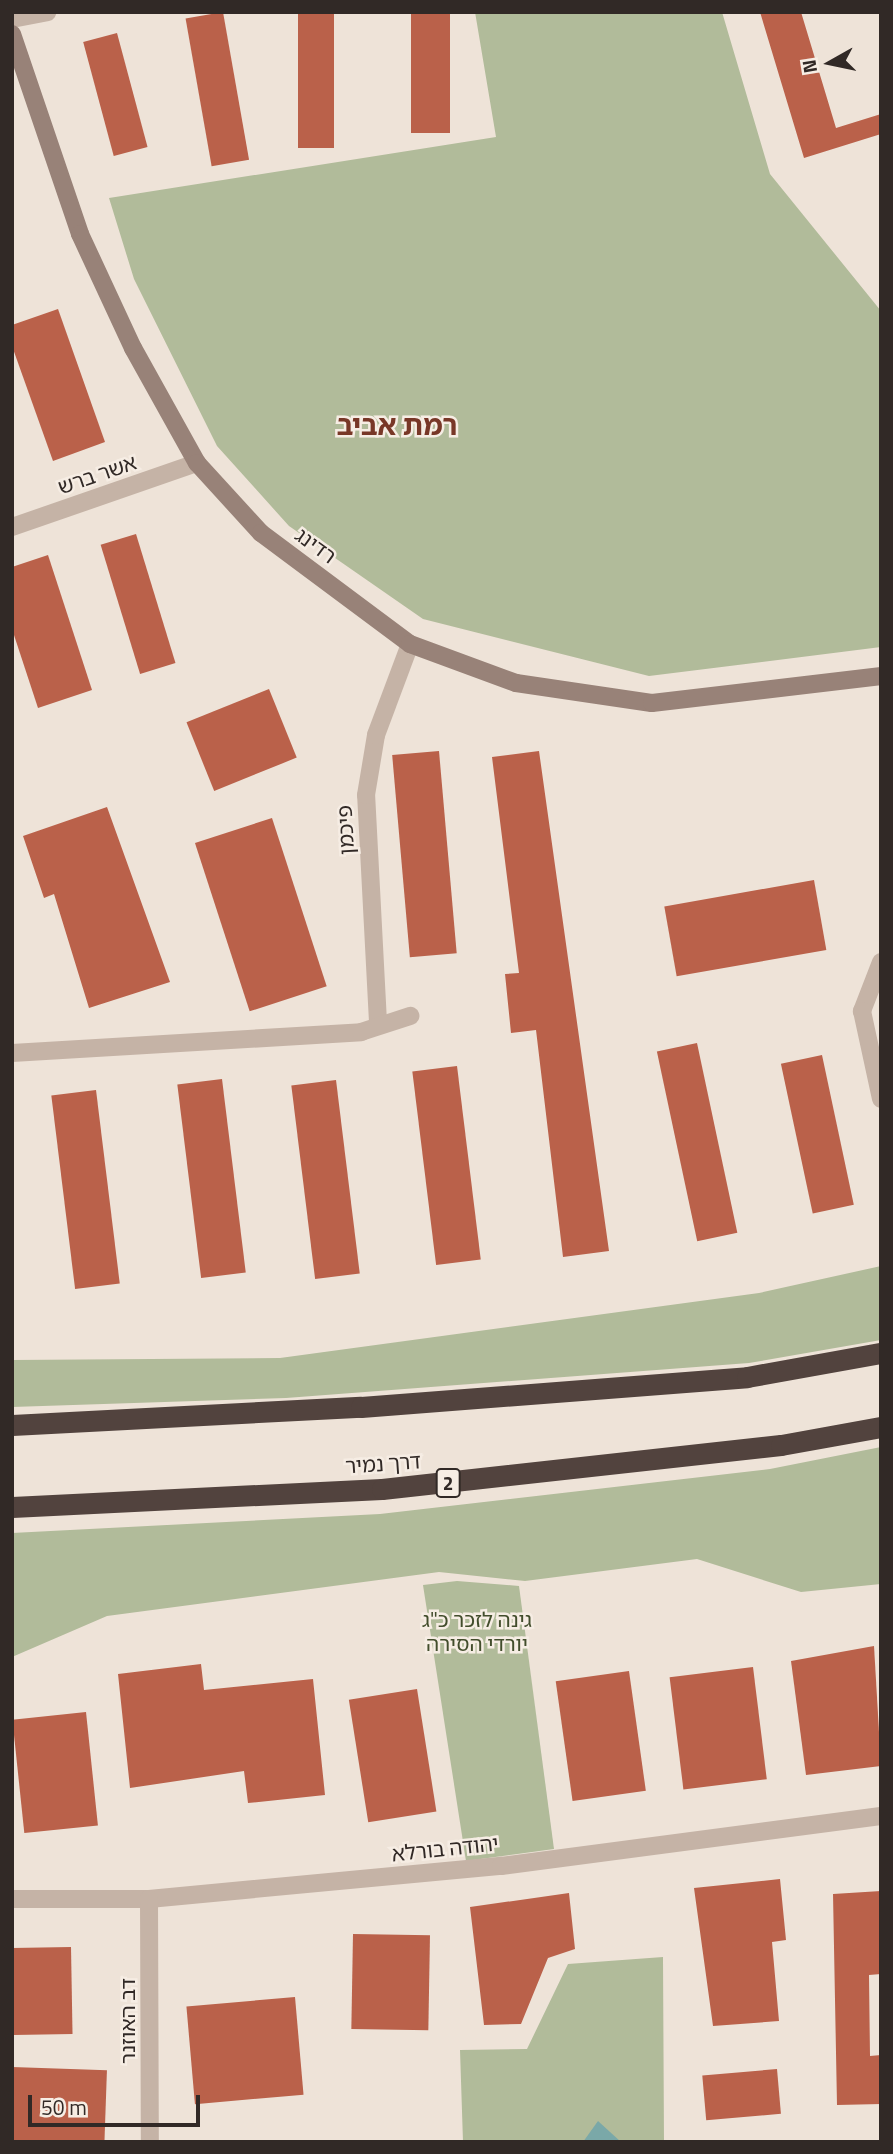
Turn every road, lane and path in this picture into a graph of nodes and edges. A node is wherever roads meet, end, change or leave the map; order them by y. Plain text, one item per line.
1 (47, 12) edge
2 (12, 19) edge
3 (12, 34) edge
4 (197, 463) junction
5 (12, 527) edge
6 (410, 644) junction
7 (881, 676) edge
8 (881, 962) edge
9 (410, 1016) dead end
10 (378, 1022) junction
11 (12, 1053) edge
12 (881, 1099) edge
13 (881, 1353) edge
14 (12, 1425) edge
15 (881, 1427) edge
16 (12, 1507) edge
17 (881, 1816) edge
18 (12, 1899) edge
19 (149, 1899) junction
20 (150, 2142) edge

1 - 2 street
3 - 4 street, רדינג
4 - 5 street, אשר ברש
4 - 6 street, רדינג
6 - 7 street, רדינג
6 - 10 street, פיכמן
8 - 12 street
9 - 10 street
10 - 11 street
13 - 14 highway
15 - 16 highway, דרך נמיר / 2
17 - 19 street, יהודה בורלא
18 - 19 street, יהודה בורלא
19 - 20 street, דב האוזנר

